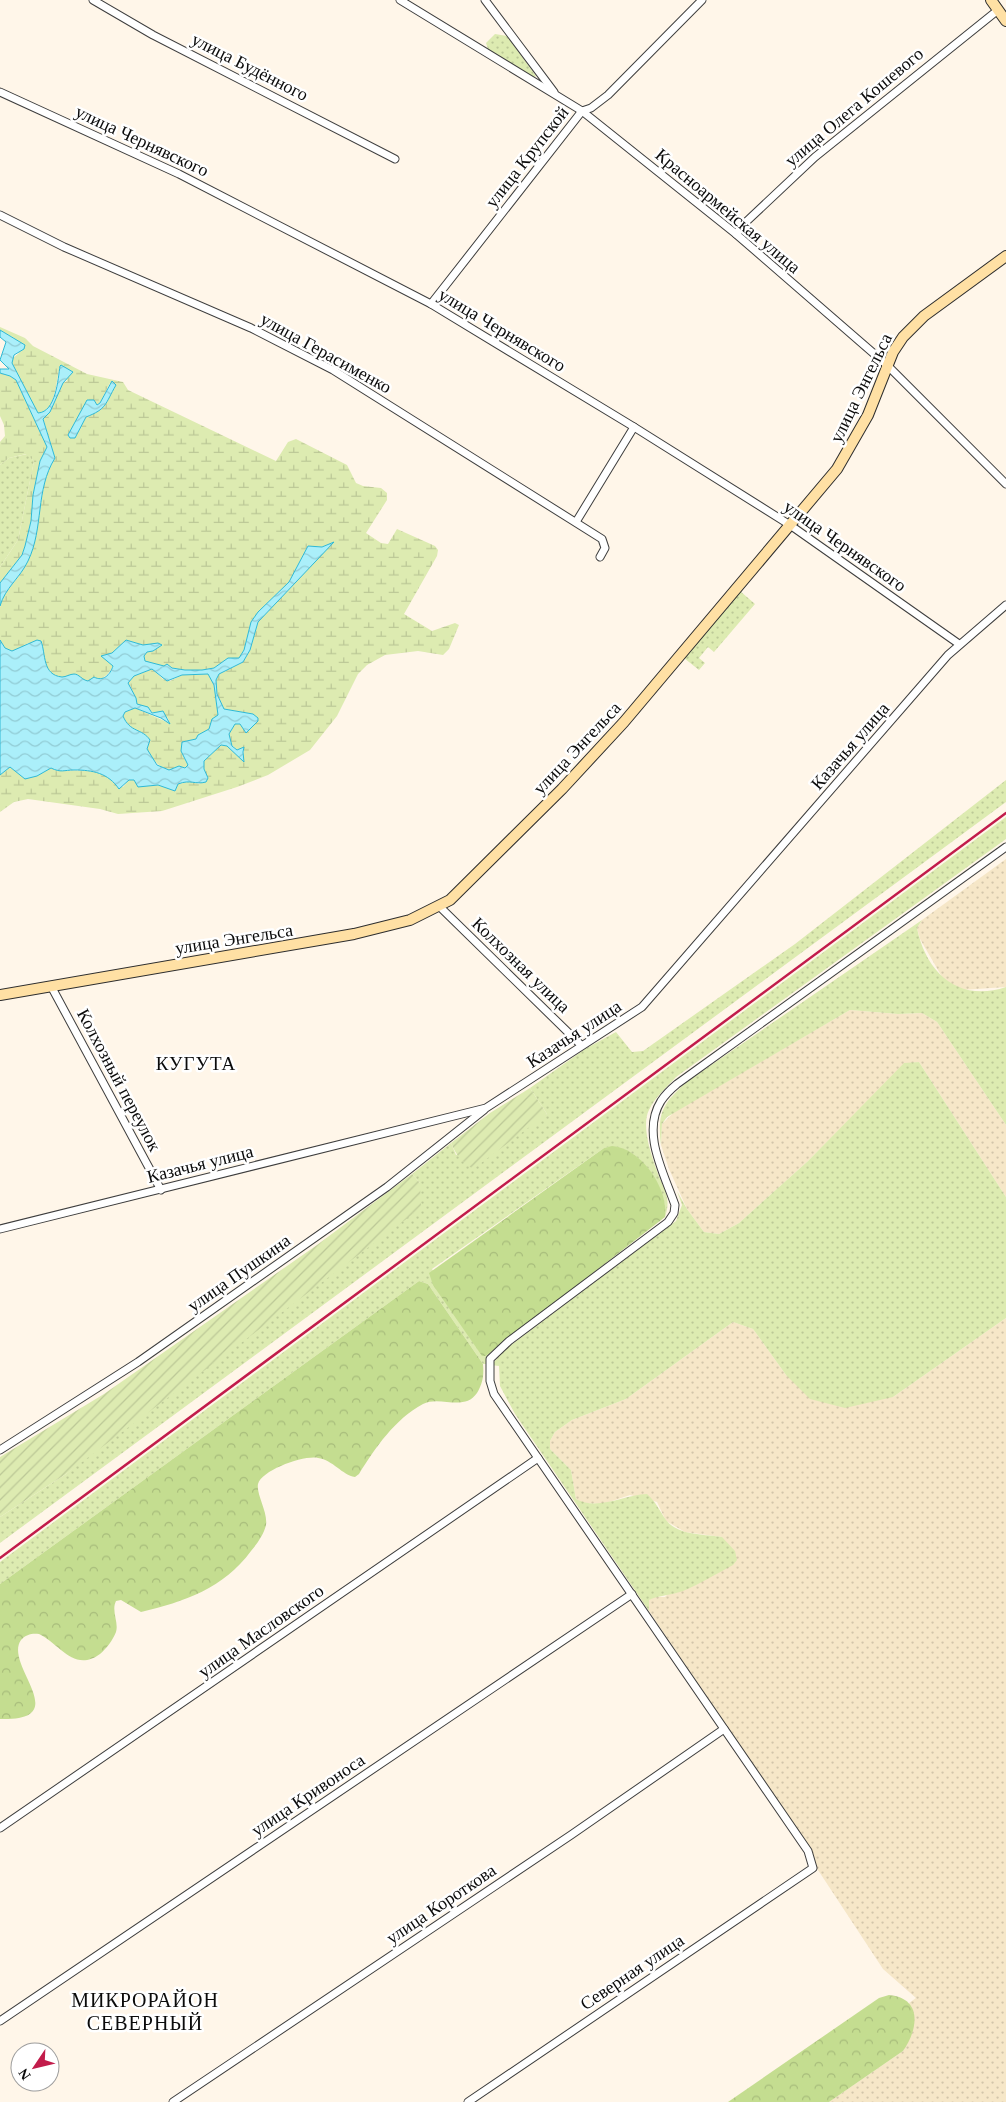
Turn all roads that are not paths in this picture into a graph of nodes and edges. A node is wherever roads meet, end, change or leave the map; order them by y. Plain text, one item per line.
1 (93, 0) edge
2 (400, 0) edge
3 (485, 0) edge
4 (702, 0) edge
5 (991, 0) edge
6 (998, 10) junction
7 (1006, 21) edge
8 (0, 92) edge
9 (556, 95) junction
10 (582, 111) junction
11 (395, 159) dead end
12 (0, 216) edge
13 (736, 234) junction
14 (1006, 256) edge
15 (431, 304) junction
16 (887, 366) junction
17 (634, 426) junction
18 (1006, 484) edge
19 (576, 522) junction
20 (790, 525) junction
21 (600, 557) dead end
22 (1006, 605) edge
23 (959, 644) junction
24 (1006, 847) edge
25 (440, 907) junction
26 (51, 986) junction
27 (0, 995) edge
28 (581, 1045) junction
29 (486, 1108) junction
30 (161, 1190) junction
31 (0, 1229) edge
32 (0, 1450) edge
33 (538, 1458) junction
34 (632, 1594) junction
35 (724, 1729) junction
36 (0, 1828) edge
37 (0, 2021) edge
38 (173, 2102) edge
39 (468, 2102) edge

1 - 11 street, улица Будённого
2 - 9 street, Красноармейская улица
3 - 9 street
4 - 10 street, улица Крупской
5 - 6 street
6 - 7 street
6 - 13 street, улица Олега Кошевого
8 - 15 street, улица Чернявского
9 - 10 street, Красноармейская улица
10 - 13 street, Красноармейская улица
10 - 15 street, улица Крупской
12 - 19 street, улица Герасименко
13 - 16 street, Красноармейская улица
14 - 16 street, улица Энгельса
15 - 17 street, улица Чернявского
16 - 18 street, Красноармейская улица
16 - 20 street, улица Энгельса
17 - 19 street
17 - 20 street, улица Чернявского
19 - 21 street, улица Герасименко
20 - 23 street, улица Чернявского
20 - 25 street, улица Энгельса
22 - 23 street, Казачья улица
23 - 28 street, Казачья улица
24 - 33 street
25 - 26 street, улица Энгельса
25 - 28 street, Колхозная улица
26 - 27 street, улица Энгельса
26 - 30 street, Колхозный переулок
28 - 29 street, Казачья улица
29 - 30 street, Казачья улица
29 - 32 street, улица Пушкина
30 - 31 street, Казачья улица
33 - 34 street
33 - 36 street, улица Масловского
34 - 35 street
34 - 37 street, улица Кривоноса
35 - 38 street, улица Короткова
35 - 39 street, Северная улица

